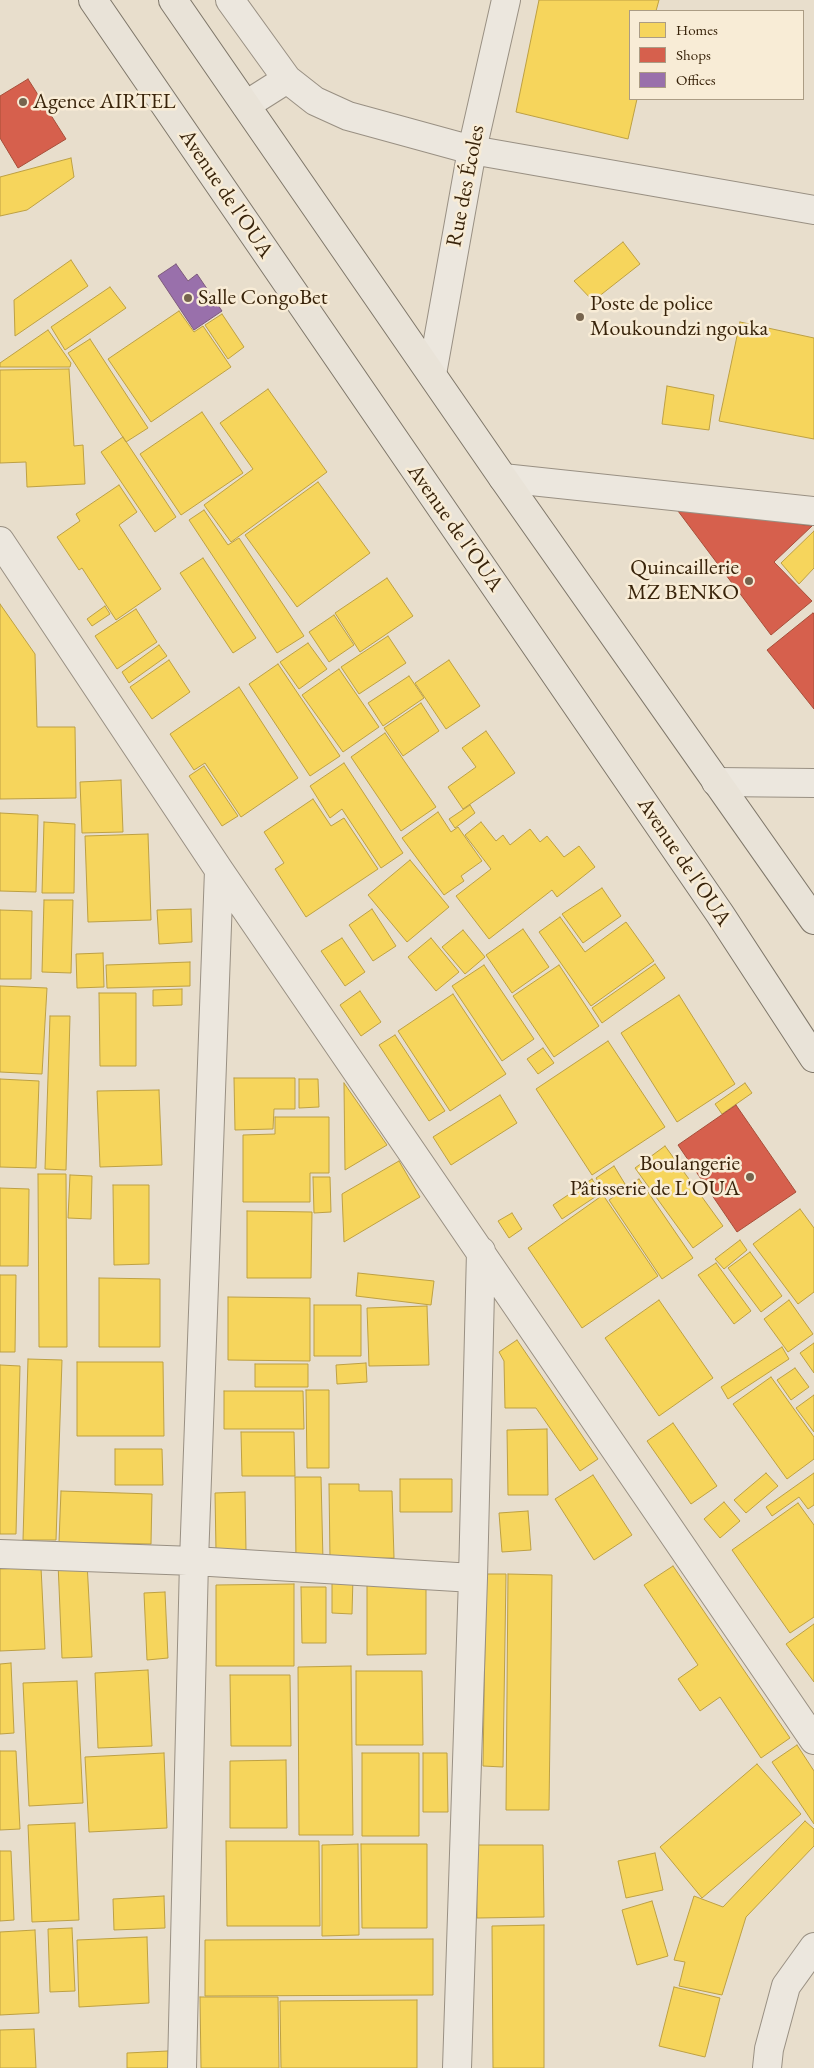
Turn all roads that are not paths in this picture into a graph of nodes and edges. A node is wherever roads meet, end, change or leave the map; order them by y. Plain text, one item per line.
1 (93, 0) edge
2 (173, 0) edge
3 (230, 0) edge
4 (506, 0) edge
5 (287, 79) junction
6 (246, 105) junction
7 (472, 150) junction
8 (814, 210) edge
9 (432, 374) junction
10 (502, 478) junction
11 (814, 511) edge
12 (0, 541) edge
13 (716, 782) junction
14 (814, 783) edge
15 (219, 870) junction
16 (814, 920) edge
17 (814, 1058) edge
18 (481, 1251) junction
19 (0, 1554) edge
20 (194, 1561) junction
21 (473, 1578) junction
22 (814, 1740) edge
23 (814, 1948) edge
24 (182, 2068) edge
25 (458, 2068) edge
26 (767, 2068) edge

1 - 17 main road, Avenue de l'OUA
2 - 6 main road
3 - 5 street
4 - 7 street, Rue des Écoles
5 - 6 street
5 - 7 street
6 - 9 main road
7 - 8 street
7 - 9 street, Rue des Écoles
9 - 10 main road
10 - 11 street
10 - 13 main road
12 - 15 street
13 - 14 street
13 - 16 main road
15 - 18 street
15 - 20 street
18 - 21 street
18 - 22 street
19 - 20 street
20 - 21 street
20 - 24 street
21 - 25 street
23 - 26 street

